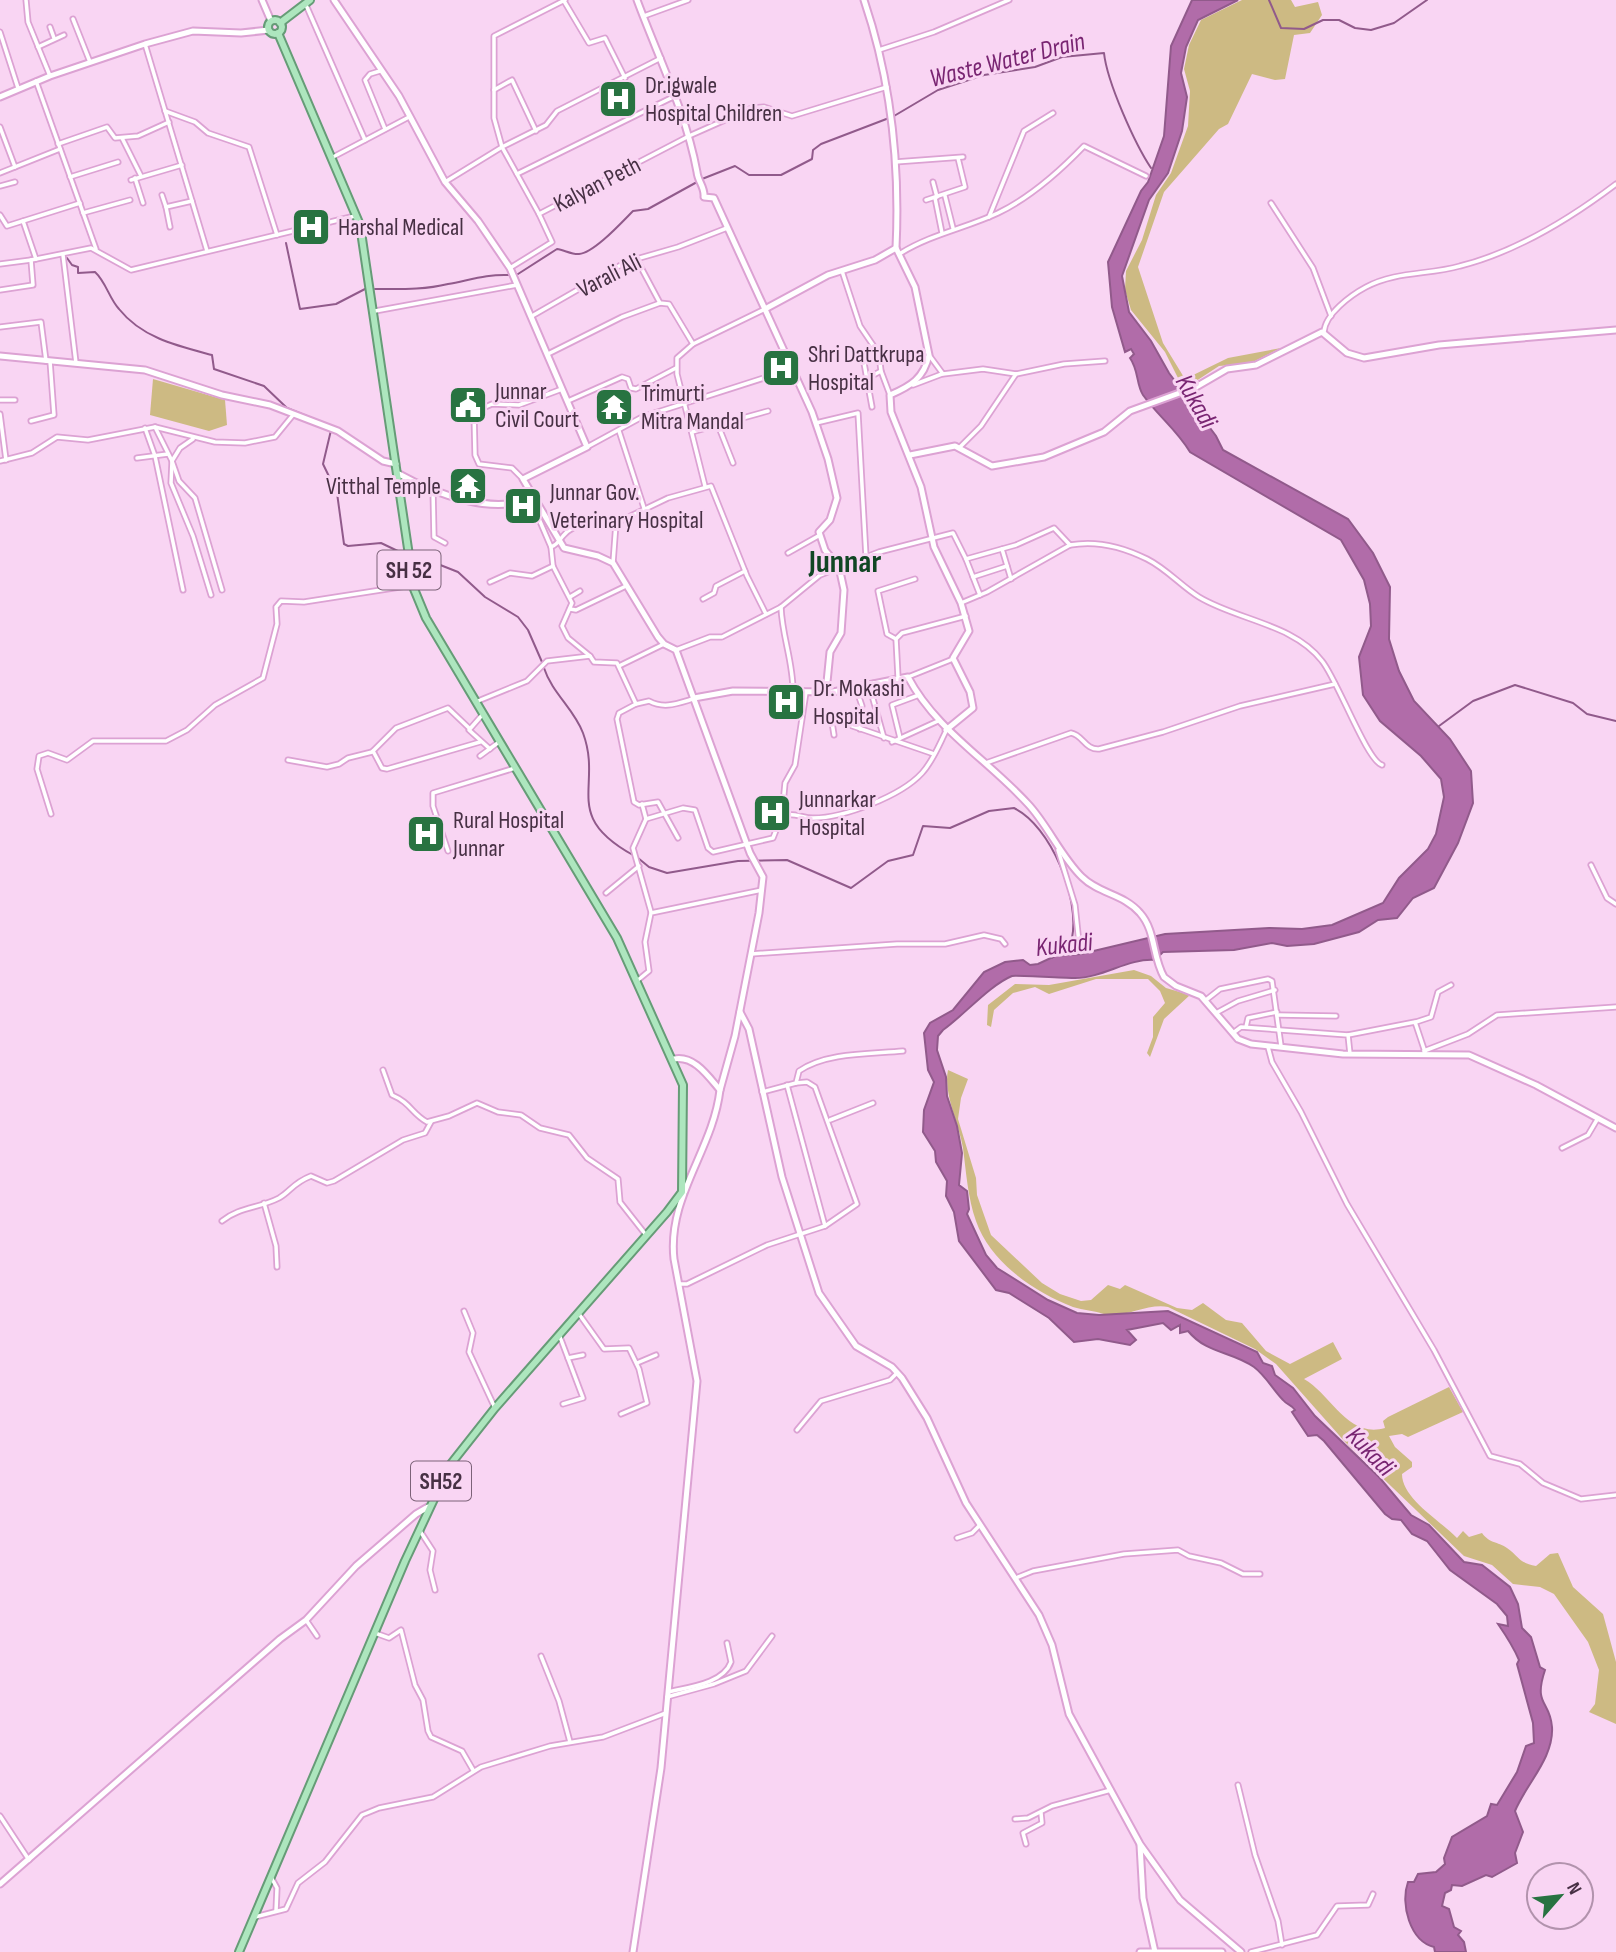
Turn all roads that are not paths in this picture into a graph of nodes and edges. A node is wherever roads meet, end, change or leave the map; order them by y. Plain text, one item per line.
1 (26, 0) edge
2 (262, 0) edge
3 (334, 0) edge
4 (564, 0) edge
5 (637, 0) edge
6 (688, 0) edge
7 (864, 0) edge
8 (1009, 0) edge
9 (307, 2) edge
10 (642, 16) junction
11 (73, 19) dead end
12 (271, 21) junction
13 (280, 23) junction
14 (50, 27) dead end
15 (269, 30) junction
16 (0, 32) edge
17 (278, 33) junction
18 (64, 35) dead end
19 (54, 39) junction
20 (145, 44) junction
21 (2, 47) edge
22 (38, 47) junction
23 (879, 50) junction
24 (662, 58) junction
25 (90, 63) junction
26 (382, 70) junction
27 (50, 76) junction
28 (625, 78) junction
29 (36, 81) junction
30 (887, 87) junction
31 (18, 88) junction
32 (494, 90) junction
33 (0, 97) edge
34 (673, 97) junction
35 (165, 111) junction
36 (1053, 113) dead end
37 (411, 116) junction
38 (169, 122) junction
39 (0, 127) edge
40 (385, 130) junction
41 (536, 131) junction
42 (689, 136) junction
43 (122, 138) junction
44 (365, 140) junction
45 (59, 146) junction
46 (502, 147) junction
47 (333, 157) junction
48 (118, 162) dead end
49 (895, 162) junction
50 (181, 165) junction
51 (15, 167) junction
52 (0, 173) edge
53 (517, 174) junction
54 (1146, 176) dead end
55 (70, 177) junction
56 (136, 178) junction
57 (15, 181) dead end
58 (445, 182) junction
59 (933, 182) dead end
60 (1616, 184) edge
61 (0, 186) edge
62 (162, 195) dead end
63 (945, 196) junction
64 (936, 198) junction
65 (130, 200) dead end
66 (926, 200) dead end
67 (192, 201) junction
68 (1271, 202) dead end
69 (80, 203) junction
70 (143, 204) dead end
71 (166, 207) junction
72 (83, 213) junction
73 (538, 214) junction
74 (0, 215) edge
75 (357, 216) junction
76 (989, 217) junction
77 (23, 221) junction
78 (170, 227) dead end
79 (727, 228) junction
80 (953, 228) junction
81 (942, 233) junction
82 (277, 235) junction
83 (96, 249) junction
84 (899, 250) junction
85 (207, 251) junction
86 (63, 255) junction
87 (636, 258) junction
88 (34, 259) junction
89 (0, 264) edge
90 (510, 268) junction
91 (842, 271) junction
92 (518, 285) junction
93 (0, 290) edge
94 (660, 303) junction
95 (765, 309) junction
96 (375, 312) junction
97 (532, 316) junction
98 (1331, 316) junction
99 (0, 327) edge
100 (1616, 330) edge
101 (1324, 332) junction
102 (693, 344) junction
103 (548, 354) junction
104 (879, 354) junction
105 (929, 355) junction
106 (0, 356) edge
107 (48, 361) junction
108 (1105, 361) dead end
109 (76, 363) junction
110 (676, 368) junction
111 (792, 369) junction
112 (881, 371) junction
113 (943, 373) junction
114 (1016, 374) junction
115 (866, 379) junction
116 (911, 386) junction
117 (562, 389) junction
118 (890, 395) junction
119 (0, 400) edge
120 (15, 400) dead end
121 (568, 401) junction
122 (685, 402) junction
123 (873, 407) dead end
124 (768, 411) dead end
125 (0, 414) edge
126 (293, 415) junction
127 (31, 421) dead end
128 (816, 423) junction
129 (718, 425) junction
130 (155, 427) junction
131 (145, 428) junction
132 (619, 431) junction
133 (692, 432) junction
134 (195, 438) junction
135 (587, 447) junction
136 (960, 447) junction
137 (168, 454) junction
138 (910, 455) junction
139 (155, 456) junction
140 (137, 458) dead end
141 (6, 460) junction
142 (0, 461) edge
143 (172, 461) junction
144 (733, 463) dead end
145 (397, 464) junction
146 (399, 474) junction
147 (523, 479) junction
148 (705, 486) junction
149 (433, 490) junction
150 (532, 496) junction
151 (540, 507) junction
152 (644, 508) junction
153 (617, 523) junction
154 (820, 535) junction
155 (932, 539) junction
156 (561, 540) junction
157 (445, 543) dead end
158 (1070, 544) junction
159 (551, 548) junction
160 (1002, 549) junction
161 (788, 553) dead end
162 (866, 557) junction
163 (966, 559) junction
164 (613, 563) junction
165 (553, 566) junction
166 (1007, 566) junction
167 (839, 567) junction
168 (745, 571) junction
169 (973, 577) junction
170 (915, 579) dead end
171 (1011, 579) junction
172 (489, 582) dead end
173 (413, 585) junction
174 (626, 586) junction
175 (183, 590) dead end
176 (222, 590) dead end
177 (580, 592) dead end
178 (211, 595) dead end
179 (980, 595) junction
180 (570, 597) junction
181 (703, 599) dead end
182 (961, 603) junction
183 (781, 607) junction
184 (570, 609) junction
185 (766, 614) junction
186 (966, 617) junction
187 (896, 639) junction
188 (664, 644) junction
189 (676, 650) junction
190 (590, 656) junction
191 (953, 659) junction
192 (619, 666) junction
193 (898, 677) junction
194 (908, 677) junction
195 (874, 683) junction
196 (1335, 684) junction
197 (856, 688) junction
198 (793, 691) junction
199 (807, 692) junction
200 (826, 692) junction
201 (919, 695) junction
202 (694, 698) junction
203 (478, 701) junction
204 (636, 704) junction
205 (485, 713) junction
206 (939, 722) junction
207 (469, 728) junction
208 (860, 729) junction
209 (946, 730) junction
210 (834, 735) dead end
211 (884, 738) junction
212 (900, 738) junction
213 (501, 741) junction
214 (480, 742) junction
215 (892, 742) junction
216 (490, 749) junction
217 (373, 751) junction
218 (934, 754) junction
219 (480, 755) dead end
220 (288, 760) dead end
221 (986, 763) junction
222 (1382, 765) dead end
223 (516, 766) junction
224 (642, 804) junction
225 (665, 813) junction
226 (51, 814) dead end
227 (782, 815) junction
228 (646, 819) junction
229 (1049, 832) junction
230 (678, 838) dead end
231 (747, 843) junction
232 (448, 851) dead end
233 (1591, 865) dead end
234 (639, 866) junction
235 (762, 890) junction
236 (606, 893) dead end
237 (1616, 905) edge
238 (651, 913) junction
239 (1005, 944) dead end
240 (1071, 948) dead end
241 (751, 954) junction
242 (638, 980) junction
243 (1451, 985) dead end
244 (1275, 990) junction
245 (1206, 1000) junction
246 (1616, 1007) edge
247 (740, 1012) junction
248 (1216, 1013) junction
249 (1278, 1013) junction
250 (1336, 1016) dead end
251 (1415, 1022) junction
252 (1246, 1027) junction
253 (1280, 1029) junction
254 (1233, 1033) junction
255 (1348, 1035) junction
256 (1268, 1047) junction
257 (1281, 1048) junction
258 (903, 1051) dead end
259 (1425, 1052) junction
260 (1350, 1054) junction
261 (674, 1059) junction
262 (383, 1070) dead end
263 (796, 1083) junction
264 (787, 1085) junction
265 (720, 1090) junction
266 (762, 1092) junction
267 (873, 1103) dead end
268 (1598, 1118) junction
269 (830, 1120) junction
270 (431, 1122) junction
271 (1616, 1128) edge
272 (1562, 1148) dead end
273 (682, 1192) junction
274 (264, 1203) junction
275 (222, 1222) dead end
276 (825, 1226) junction
277 (801, 1234) junction
278 (646, 1236) junction
279 (277, 1267) dead end
280 (680, 1284) junction
281 (464, 1311) dead end
282 (579, 1314) junction
283 (559, 1335) junction
284 (656, 1355) dead end
285 (583, 1356) dead end
286 (568, 1358) junction
287 (637, 1363) junction
288 (897, 1373) junction
289 (563, 1404) dead end
290 (495, 1408) junction
291 (621, 1413) dead end
292 (797, 1430) dead end
293 (1616, 1495) edge
294 (428, 1507) junction
295 (980, 1525) junction
296 (418, 1530) junction
297 (957, 1538) dead end
298 (1259, 1574) dead end
299 (1016, 1578) junction
300 (435, 1590) dead end
301 (306, 1620) junction
302 (375, 1633) junction
303 (317, 1636) dead end
304 (772, 1636) dead end
305 (727, 1643) dead end
306 (541, 1656) dead end
307 (667, 1694) junction
308 (666, 1713) junction
309 (570, 1742) junction
310 (473, 1770) junction
311 (1238, 1785) dead end
312 (1111, 1790) junction
313 (1041, 1813) junction
314 (0, 1816) edge
315 (1014, 1819) dead end
316 (1026, 1844) dead end
317 (1140, 1844) junction
318 (29, 1860) junction
319 (271, 1877) junction
320 (0, 1884) edge
321 (1374, 1894) dead end
322 (276, 1912) junction
323 (254, 1917) junction
324 (1282, 1945) junction
325 (1155, 1951) edge
326 (239, 1952) edge
327 (633, 1952) edge
328 (1140, 1952) edge
329 (1222, 1952) edge
330 (1241, 1952) edge
331 (1251, 1952) edge

1 - 22 street
2 - 12 street
3 - 26 street
4 - 28 street
4 - 32 street
5 - 10 street
6 - 10 street
7 - 23 street
8 - 23 street
9 - 13 main road
9 - 44 street
10 - 24 street
11 - 25 street
12 - 13 main road
12 - 15 main road
13 - 17 main road
14 - 19 street
15 - 17 main road
15 - 20 street
16 - 21 street
17 - 47 main road, SH 52
18 - 19 street
19 - 22 street
20 - 25 street
20 - 35 street
21 - 31 street
22 - 27 street
23 - 30 street
24 - 28 street
24 - 34 street
25 - 27 street
26 - 37 street
26 - 40 street
27 - 29 street
28 - 41 street
29 - 31 street
29 - 45 street
30 - 42 street, Kalyan Peth
30 - 49 street
31 - 33 street
32 - 41 street
32 - 46 street
34 - 42 street
34 - 53 street
35 - 38 street
35 - 82 street
36 - 76 street
37 - 40 street
37 - 58 street
38 - 43 street
38 - 50 street
39 - 51 street
40 - 44 street
41 - 46 street
42 - 73 street, Kalyan Peth
42 - 79 street
43 - 45 street
43 - 56 street
44 - 47 street
45 - 51 street
45 - 55 street
46 - 53 street
46 - 58 street
47 - 75 main road, SH 52
48 - 55 street
49 - 63 street
49 - 84 street
50 - 56 street
50 - 67 street
51 - 52 street
53 - 73 street
54 - 76 street
55 - 69 street
56 - 70 street
57 - 61 street
58 - 90 street
59 - 64 street
60 - 98 street
62 - 71 street
63 - 64 street
63 - 80 street
64 - 66 street
64 - 81 street
65 - 72 street
67 - 71 street
67 - 85 street
68 - 98 street
69 - 72 street
69 - 77 street
71 - 78 street
72 - 83 street
73 - 90 street, Kalyan Peth
74 - 77 street
75 - 82 street
75 - 96 main road, SH 52
76 - 80 street
77 - 88 street
79 - 87 street, Varali Ali
79 - 95 street
80 - 81 street
81 - 84 street
82 - 85 street
83 - 85 street
83 - 86 street
84 - 91 street
84 - 105 street
86 - 88 street
86 - 109 street
87 - 94 street
87 - 97 street, Varali Ali
88 - 89 street
88 - 93 street
90 - 92 street
91 - 95 street
91 - 104 street
92 - 96 street
92 - 97 street
94 - 102 street
94 - 103 street
95 - 102 street
95 - 111 street
96 - 145 main road, SH 52
97 - 103 street
98 - 101 street
99 - 107 street
100 - 101 street
101 - 136 street
102 - 110 street
103 - 117 street
104 - 112 street
104 - 115 street
105 - 113 street
105 - 116 street
106 - 107 street
107 - 109 street
107 - 127 street
108 - 114 street
109 - 126 street
110 - 121 street
110 - 122 street
111 - 122 street
111 - 128 street
112 - 115 street
112 - 118 street
113 - 114 street
113 - 116 street
114 - 136 street
115 - 123 street
116 - 118 street
117 - 121 street
117 - 147 street
118 - 138 street
119 - 120 street
121 - 135 street
122 - 132 street
122 - 133 street
124 - 129 street
125 - 141 street
126 - 134 street
126 - 145 street
128 - 154 street
128 - 162 street
129 - 133 street
129 - 144 street
130 - 131 street
130 - 134 street
130 - 137 street
131 - 139 street
131 - 141 street
132 - 135 street
132 - 152 street
133 - 148 street
134 - 143 street
135 - 147 street
136 - 138 street
137 - 139 street
137 - 143 street
138 - 155 street
139 - 140 street
139 - 175 street
141 - 142 street
143 - 176 street
143 - 178 street
145 - 146 main road, SH 52
146 - 149 street
146 - 173 main road, SH 52
147 - 150 street
148 - 152 street
148 - 168 street
149 - 150 street
149 - 157 street
150 - 151 street
151 - 156 street
151 - 159 street
152 - 153 street
153 - 156 street
153 - 164 street
154 - 161 street
154 - 167 street
155 - 162 street
155 - 163 street
155 - 182 street
156 - 159 street
156 - 164 street
158 - 160 street
158 - 171 street
158 - 196 street
159 - 165 street
160 - 163 street
160 - 166 street
162 - 167 street
163 - 169 street
164 - 174 street
165 - 172 street
165 - 180 street
166 - 169 street
166 - 171 street
167 - 183 street
167 - 200 street
168 - 181 street
168 - 185 street
169 - 179 street
170 - 187 street
171 - 179 street
173 - 203 main road, SH 52
173 - 226 street
174 - 184 street
174 - 188 street
177 - 180 street
179 - 182 street
180 - 184 street
182 - 186 street
183 - 185 street
183 - 198 street
184 - 190 street
185 - 189 street
186 - 187 street
186 - 191 street
187 - 193 street
188 - 189 street
188 - 192 street
189 - 202 street
190 - 192 street
190 - 203 street
191 - 194 street
191 - 209 street
192 - 204 street
193 - 194 street
193 - 195 street
194 - 201 street
195 - 197 street
195 - 211 street
196 - 221 street
196 - 222 street
197 - 200 street
197 - 208 street
198 - 199 street
198 - 202 street
199 - 200 street
199 - 227 street
201 - 206 street
201 - 212 street
202 - 204 street
202 - 231 street
203 - 205 main road, SH 52
204 - 224 street
205 - 207 street
205 - 213 main road, SH 52
206 - 209 street
206 - 212 street
207 - 214 street
207 - 217 street
208 - 210 street
208 - 211 street
209 - 218 street
209 - 221 street
211 - 215 street
212 - 215 street
213 - 216 street
213 - 223 main road, SH 52
214 - 216 street
214 - 217 street
215 - 218 street
216 - 219 street
217 - 220 street
218 - 227 street
221 - 229 street
223 - 232 street
223 - 242 main road, SH 52
224 - 225 street
224 - 228 street
225 - 228 street
225 - 230 street
225 - 231 street
227 - 231 street
228 - 234 street
229 - 240 street
229 - 245 street
231 - 235 street
233 - 237 street
234 - 236 street
234 - 238 street
235 - 238 street
235 - 241 street
238 - 242 street
239 - 241 street
241 - 247 street
242 - 261 main road, SH 52
243 - 251 street
244 - 245 street
244 - 248 street
244 - 249 street
245 - 248 street
246 - 259 street
247 - 265 street
247 - 266 street
248 - 254 street
249 - 250 street
249 - 252 street
249 - 253 street
251 - 255 street
251 - 259 street
252 - 253 street
252 - 254 street
253 - 255 street
253 - 257 street
254 - 256 street
255 - 260 street
256 - 257 street
256 - 293 street
257 - 260 street
258 - 263 street
259 - 260 street
259 - 268 street
261 - 265 street
261 - 273 main road
262 - 270 street
263 - 264 street
263 - 269 street
264 - 266 street
264 - 276 street
265 - 273 street
266 - 277 street
267 - 269 street
268 - 271 street
268 - 272 street
269 - 276 street
270 - 274 street
270 - 278 street
273 - 278 main road, SH52
273 - 280 street
274 - 275 street
274 - 279 street
276 - 277 street
277 - 280 street
277 - 288 street
278 - 282 main road, SH52
280 - 307 street
281 - 290 street
282 - 283 main road, SH52
282 - 287 street
283 - 286 street
283 - 290 main road, SH52
284 - 287 street
285 - 286 street
286 - 289 street
287 - 291 street
288 - 292 street
288 - 295 street
290 - 294 main road, SH52
294 - 296 main road, SH52
294 - 301 street
295 - 297 street
295 - 299 street
296 - 300 street
296 - 302 main road, SH52
298 - 299 street
299 - 312 street
301 - 303 street
301 - 318 street
302 - 310 street
302 - 319 main road, SH52
304 - 307 street
305 - 307 street
306 - 309 street
307 - 308 street
308 - 309 street
308 - 327 street
309 - 310 street
310 - 322 street
311 - 324 street
312 - 313 street
312 - 317 street
313 - 315 street
313 - 316 street
314 - 318 street
317 - 325 street
317 - 330 street
318 - 320 street
319 - 322 street
319 - 323 main road, SH52
321 - 324 street
322 - 323 street
323 - 326 main road, SH52
324 - 331 street
325 - 328 street
325 - 329 street

